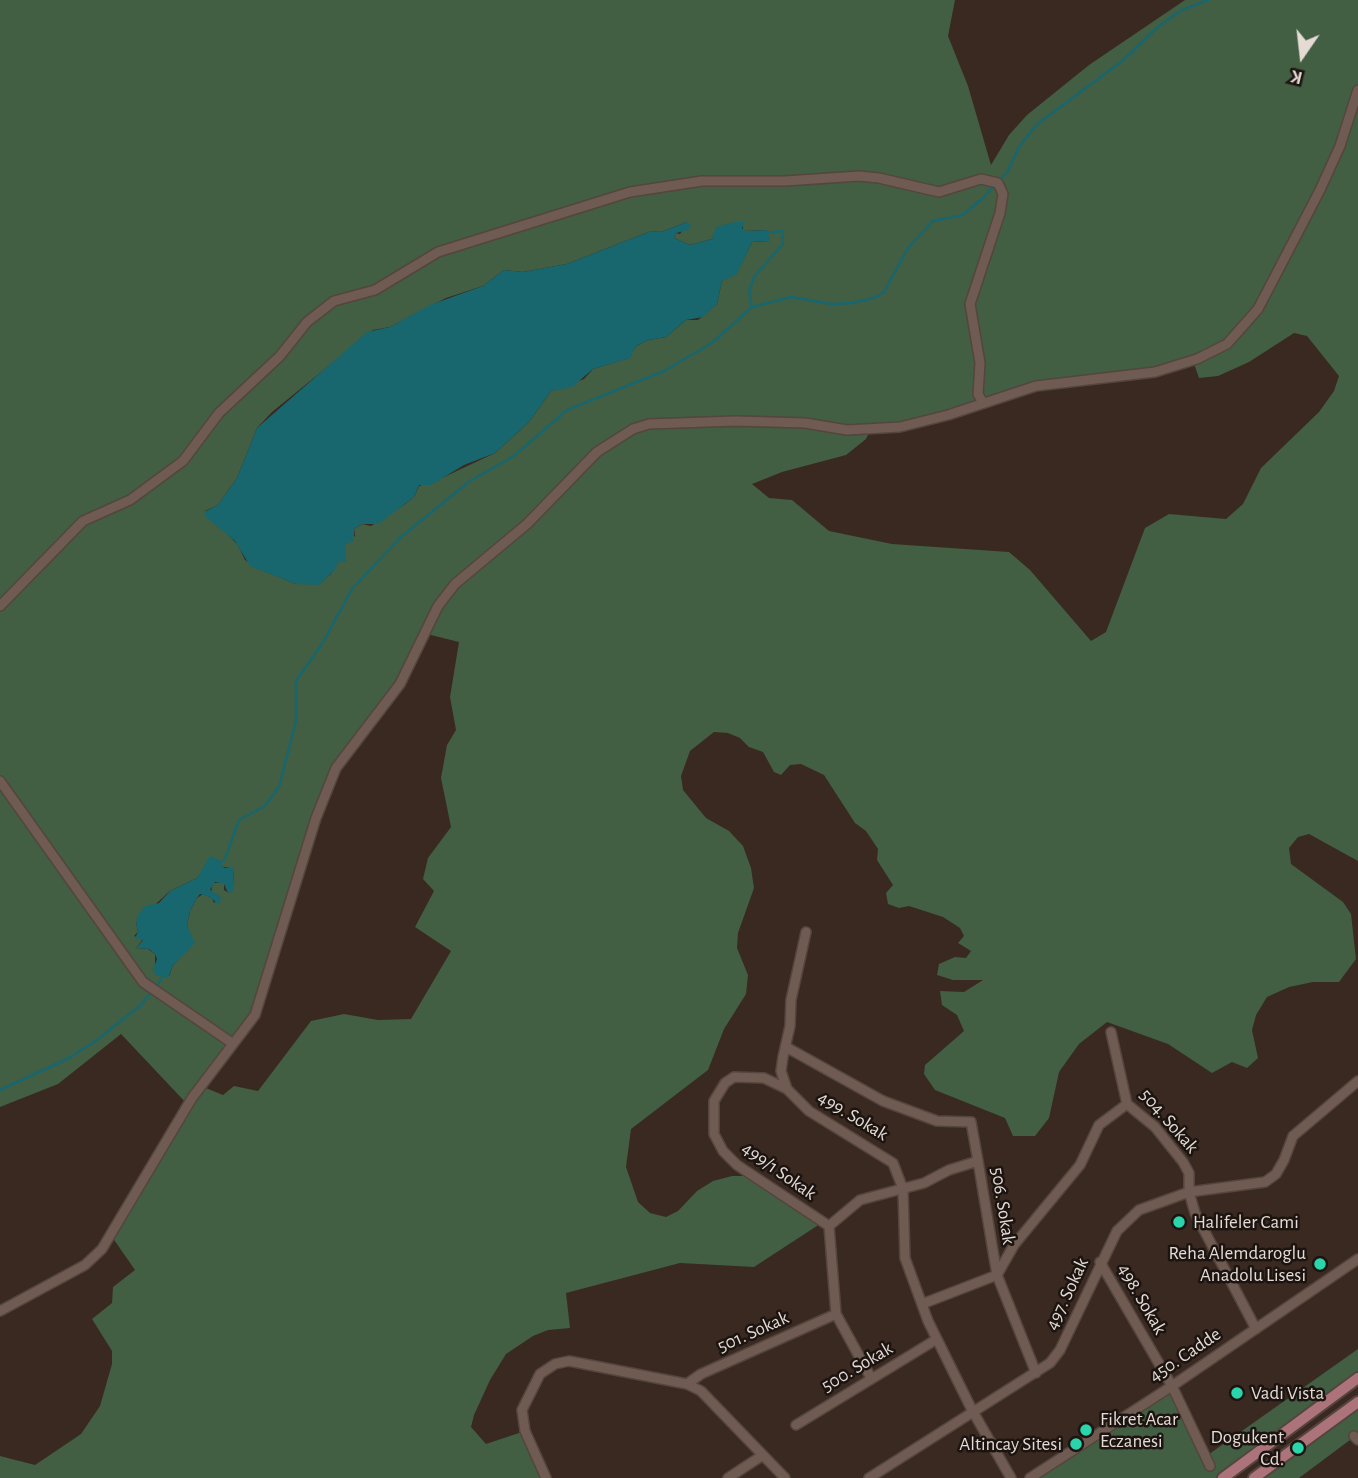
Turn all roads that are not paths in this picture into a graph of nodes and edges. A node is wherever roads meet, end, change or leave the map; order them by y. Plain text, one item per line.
1 (1358, 90) edge
2 (983, 402) junction
3 (0, 606) edge
4 (0, 781) edge
5 (806, 932) dead end
6 (1111, 1032) dead end
7 (232, 1043) junction
8 (786, 1047) junction
9 (1358, 1081) edge
10 (787, 1089) junction
11 (1127, 1104) junction
12 (978, 1161) junction
13 (903, 1189) junction
14 (1189, 1192) junction
15 (828, 1226) junction
16 (1357, 1261) edge
17 (1100, 1262) junction
18 (997, 1275) junction
19 (922, 1304) junction
20 (0, 1311) edge
21 (836, 1314) junction
22 (1255, 1329) junction
23 (937, 1339) junction
24 (1036, 1373) junction
25 (871, 1378) junction
26 (1358, 1378) edge
27 (687, 1384) junction
28 (1172, 1386) junction
29 (1358, 1402) edge
30 (972, 1410) junction
31 (796, 1425) dead end
32 (763, 1455) junction
33 (1210, 1466) dead end
34 (545, 1478) edge
35 (728, 1478) edge
36 (785, 1478) edge
37 (869, 1478) edge
38 (1011, 1478) edge
39 (1030, 1478) edge
40 (1223, 1478) edge
41 (1254, 1478) edge

1 - 2 street
2 - 3 street
2 - 7 street
4 - 7 street
5 - 8 street
6 - 11 street, 504. Sokak
7 - 20 street
8 - 10 street
8 - 12 street
9 - 14 street, 497. Sokak
10 - 13 street, 499. Sokak
10 - 15 street, 499/1 Sokak
11 - 14 street, 504. Sokak
11 - 18 street
12 - 13 street, 506. Sokak
12 - 18 street, 506. Sokak
13 - 15 street, 506. Sokak
13 - 19 street, 499. Sokak
14 - 17 street, 497. Sokak
14 - 22 street, 504. Sokak
15 - 21 street
16 - 22 street, 450. Cadde
17 - 24 street, 497. Sokak
17 - 28 street, 498. Sokak
18 - 19 street
18 - 24 street, 506. Sokak
19 - 23 street, 499. Sokak
21 - 25 street
21 - 27 street, 501. Sokak
22 - 28 street, 450. Cadde
23 - 25 street, 500. Sokak
23 - 30 street, 499. Sokak
24 - 30 street, 497. Sokak
25 - 31 street, 500. Sokak
26 - 40 main road
27 - 32 street
27 - 34 street
28 - 33 street, 498. Sokak
28 - 39 street, 450. Cadde
29 - 41 main road
30 - 37 street, 497. Sokak
30 - 38 street, 499. Sokak
32 - 35 street
32 - 36 street

